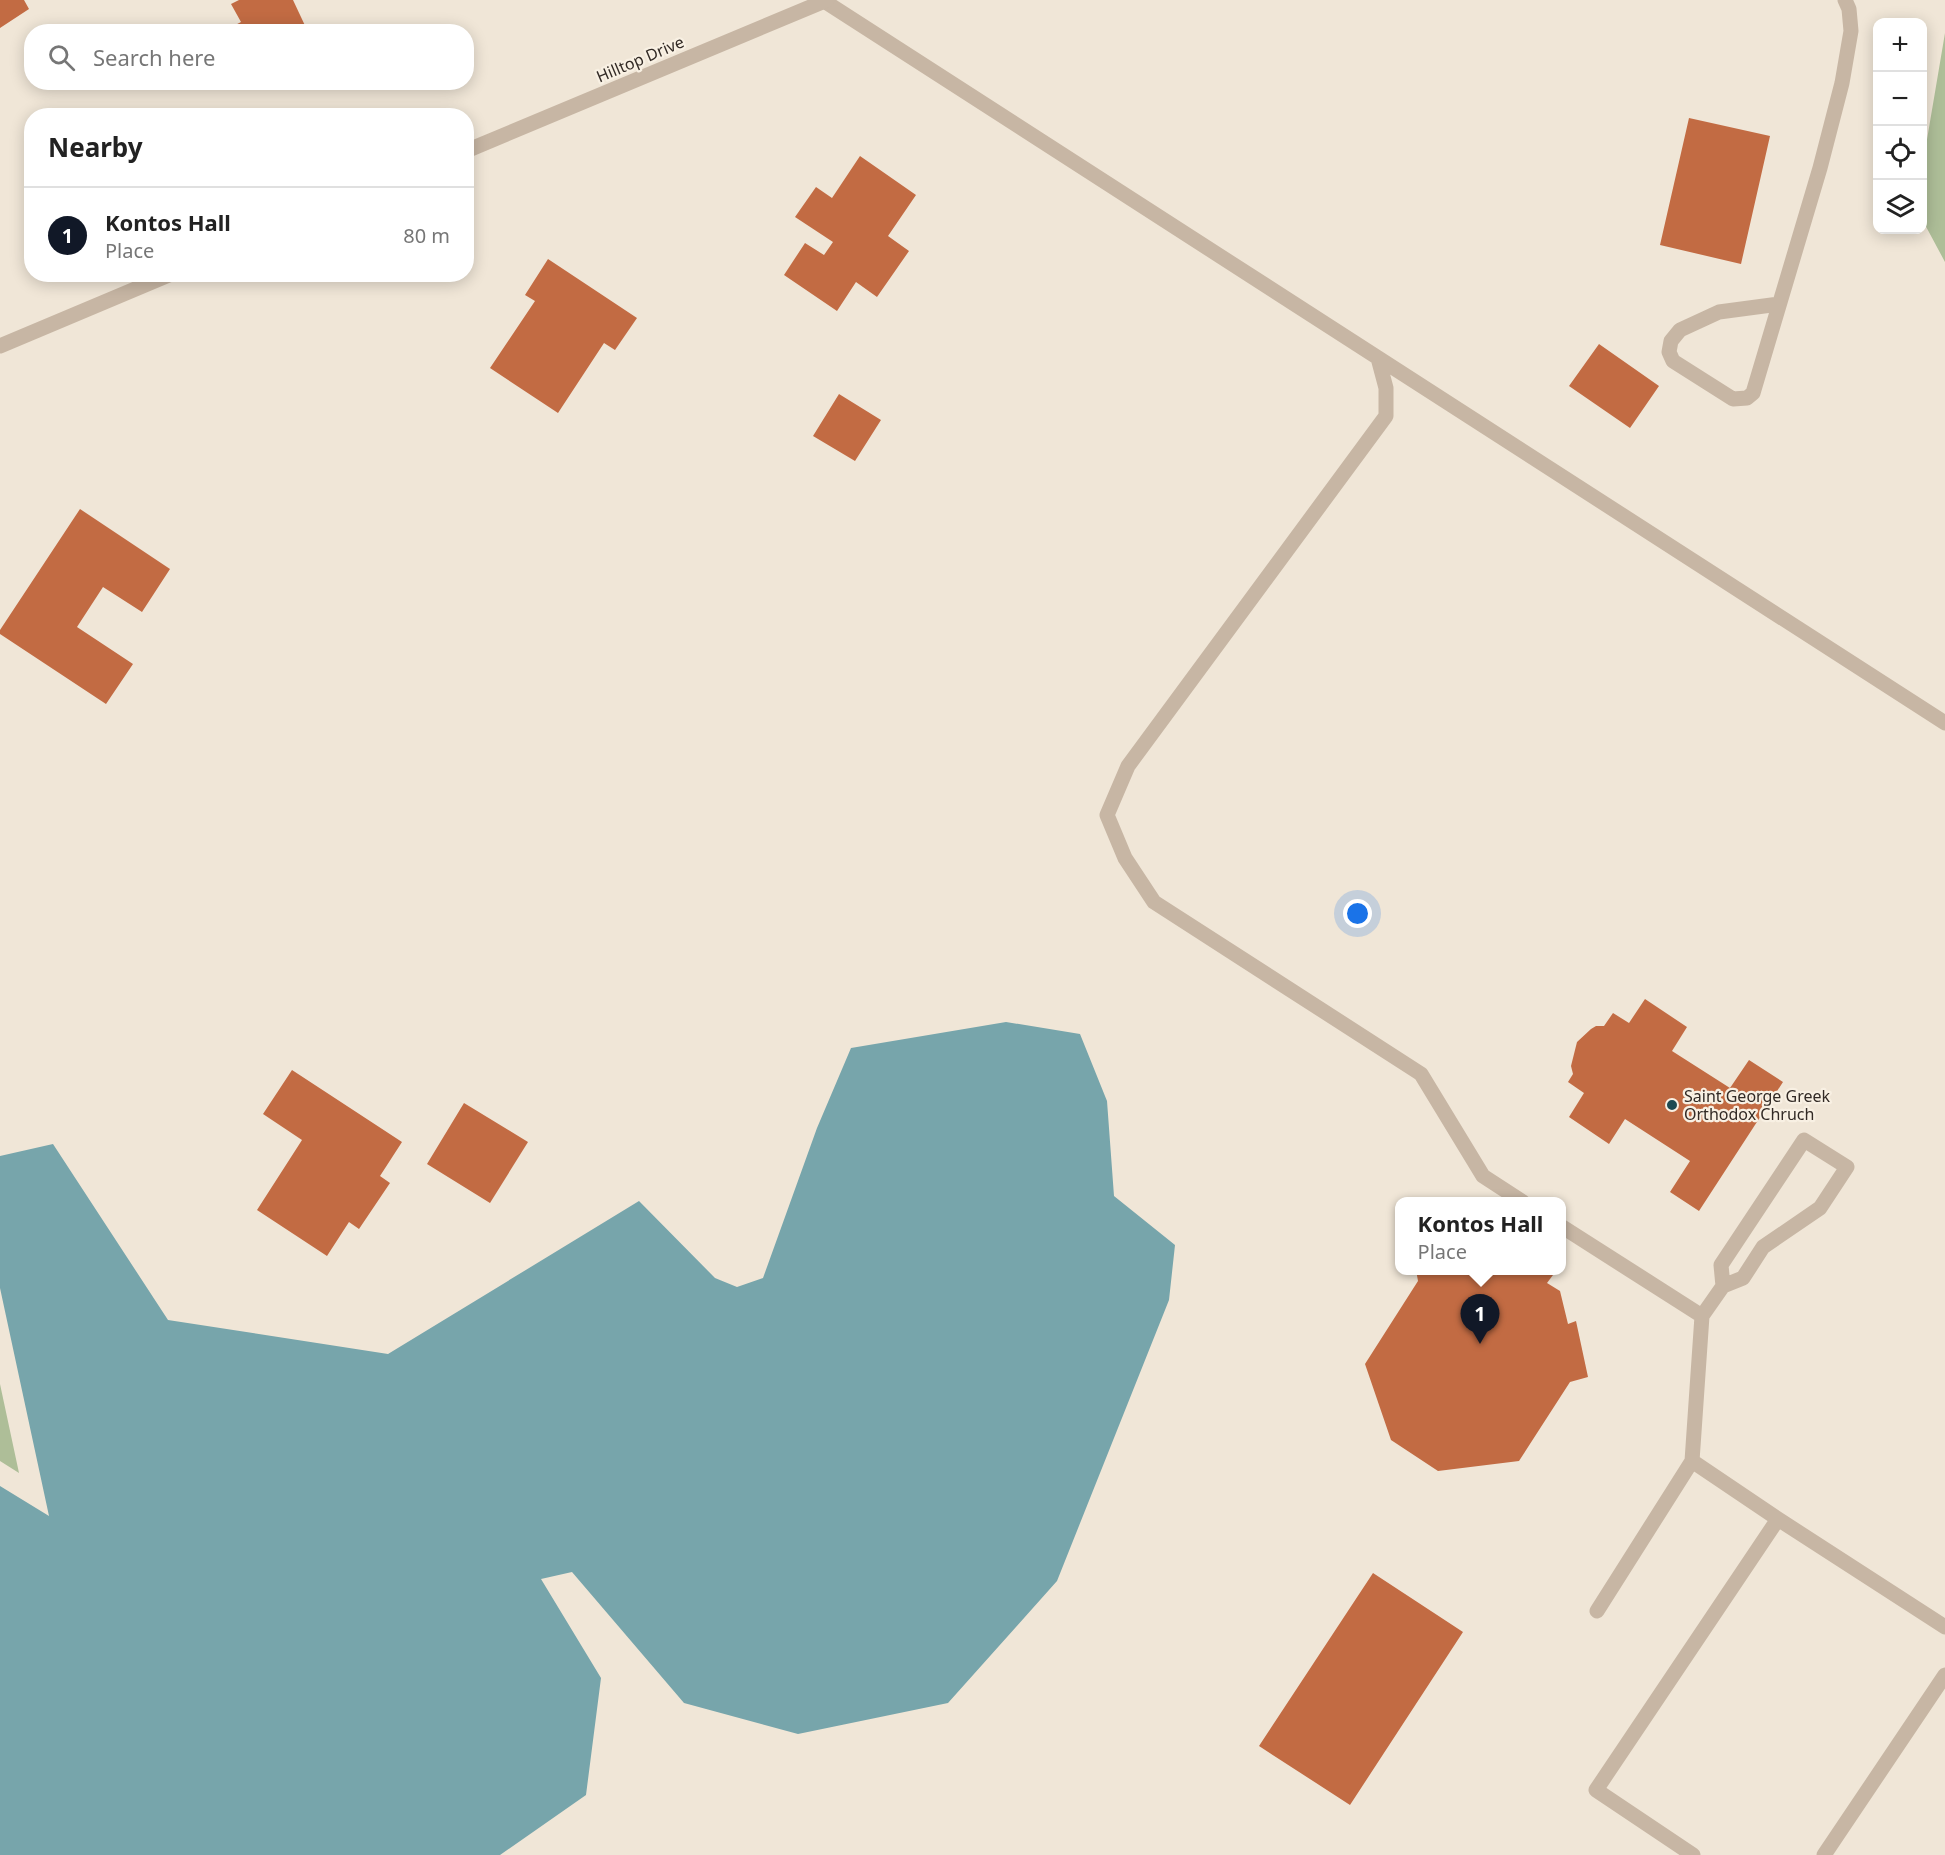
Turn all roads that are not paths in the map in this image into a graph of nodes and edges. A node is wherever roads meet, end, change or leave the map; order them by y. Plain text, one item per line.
1 (1845, 0) edge
2 (826, 1) edge
3 (474, 148) edge
4 (152, 282) edge
5 (1779, 304) junction
6 (0, 346) edge
7 (1378, 358) junction
8 (1945, 723) edge
9 (1514, 1197) edge
10 (1566, 1229) edge
11 (1723, 1286) junction
12 (1702, 1316) junction
13 (1692, 1461) junction
14 (1778, 1520) junction
15 (1597, 1611) dead end
16 (1945, 1627) edge
17 (1945, 1675) edge
18 (1693, 1855) edge
19 (1824, 1855) edge

1 - 5 street
2 - 3 street, Hilltop Drive
2 - 7 street
4 - 6 street
5 - 5 street
7 - 8 street
7 - 9 street
10 - 12 street
11 - 11 street
11 - 12 street
12 - 13 street
13 - 14 street
13 - 15 street
14 - 16 street
14 - 18 street
17 - 19 street

